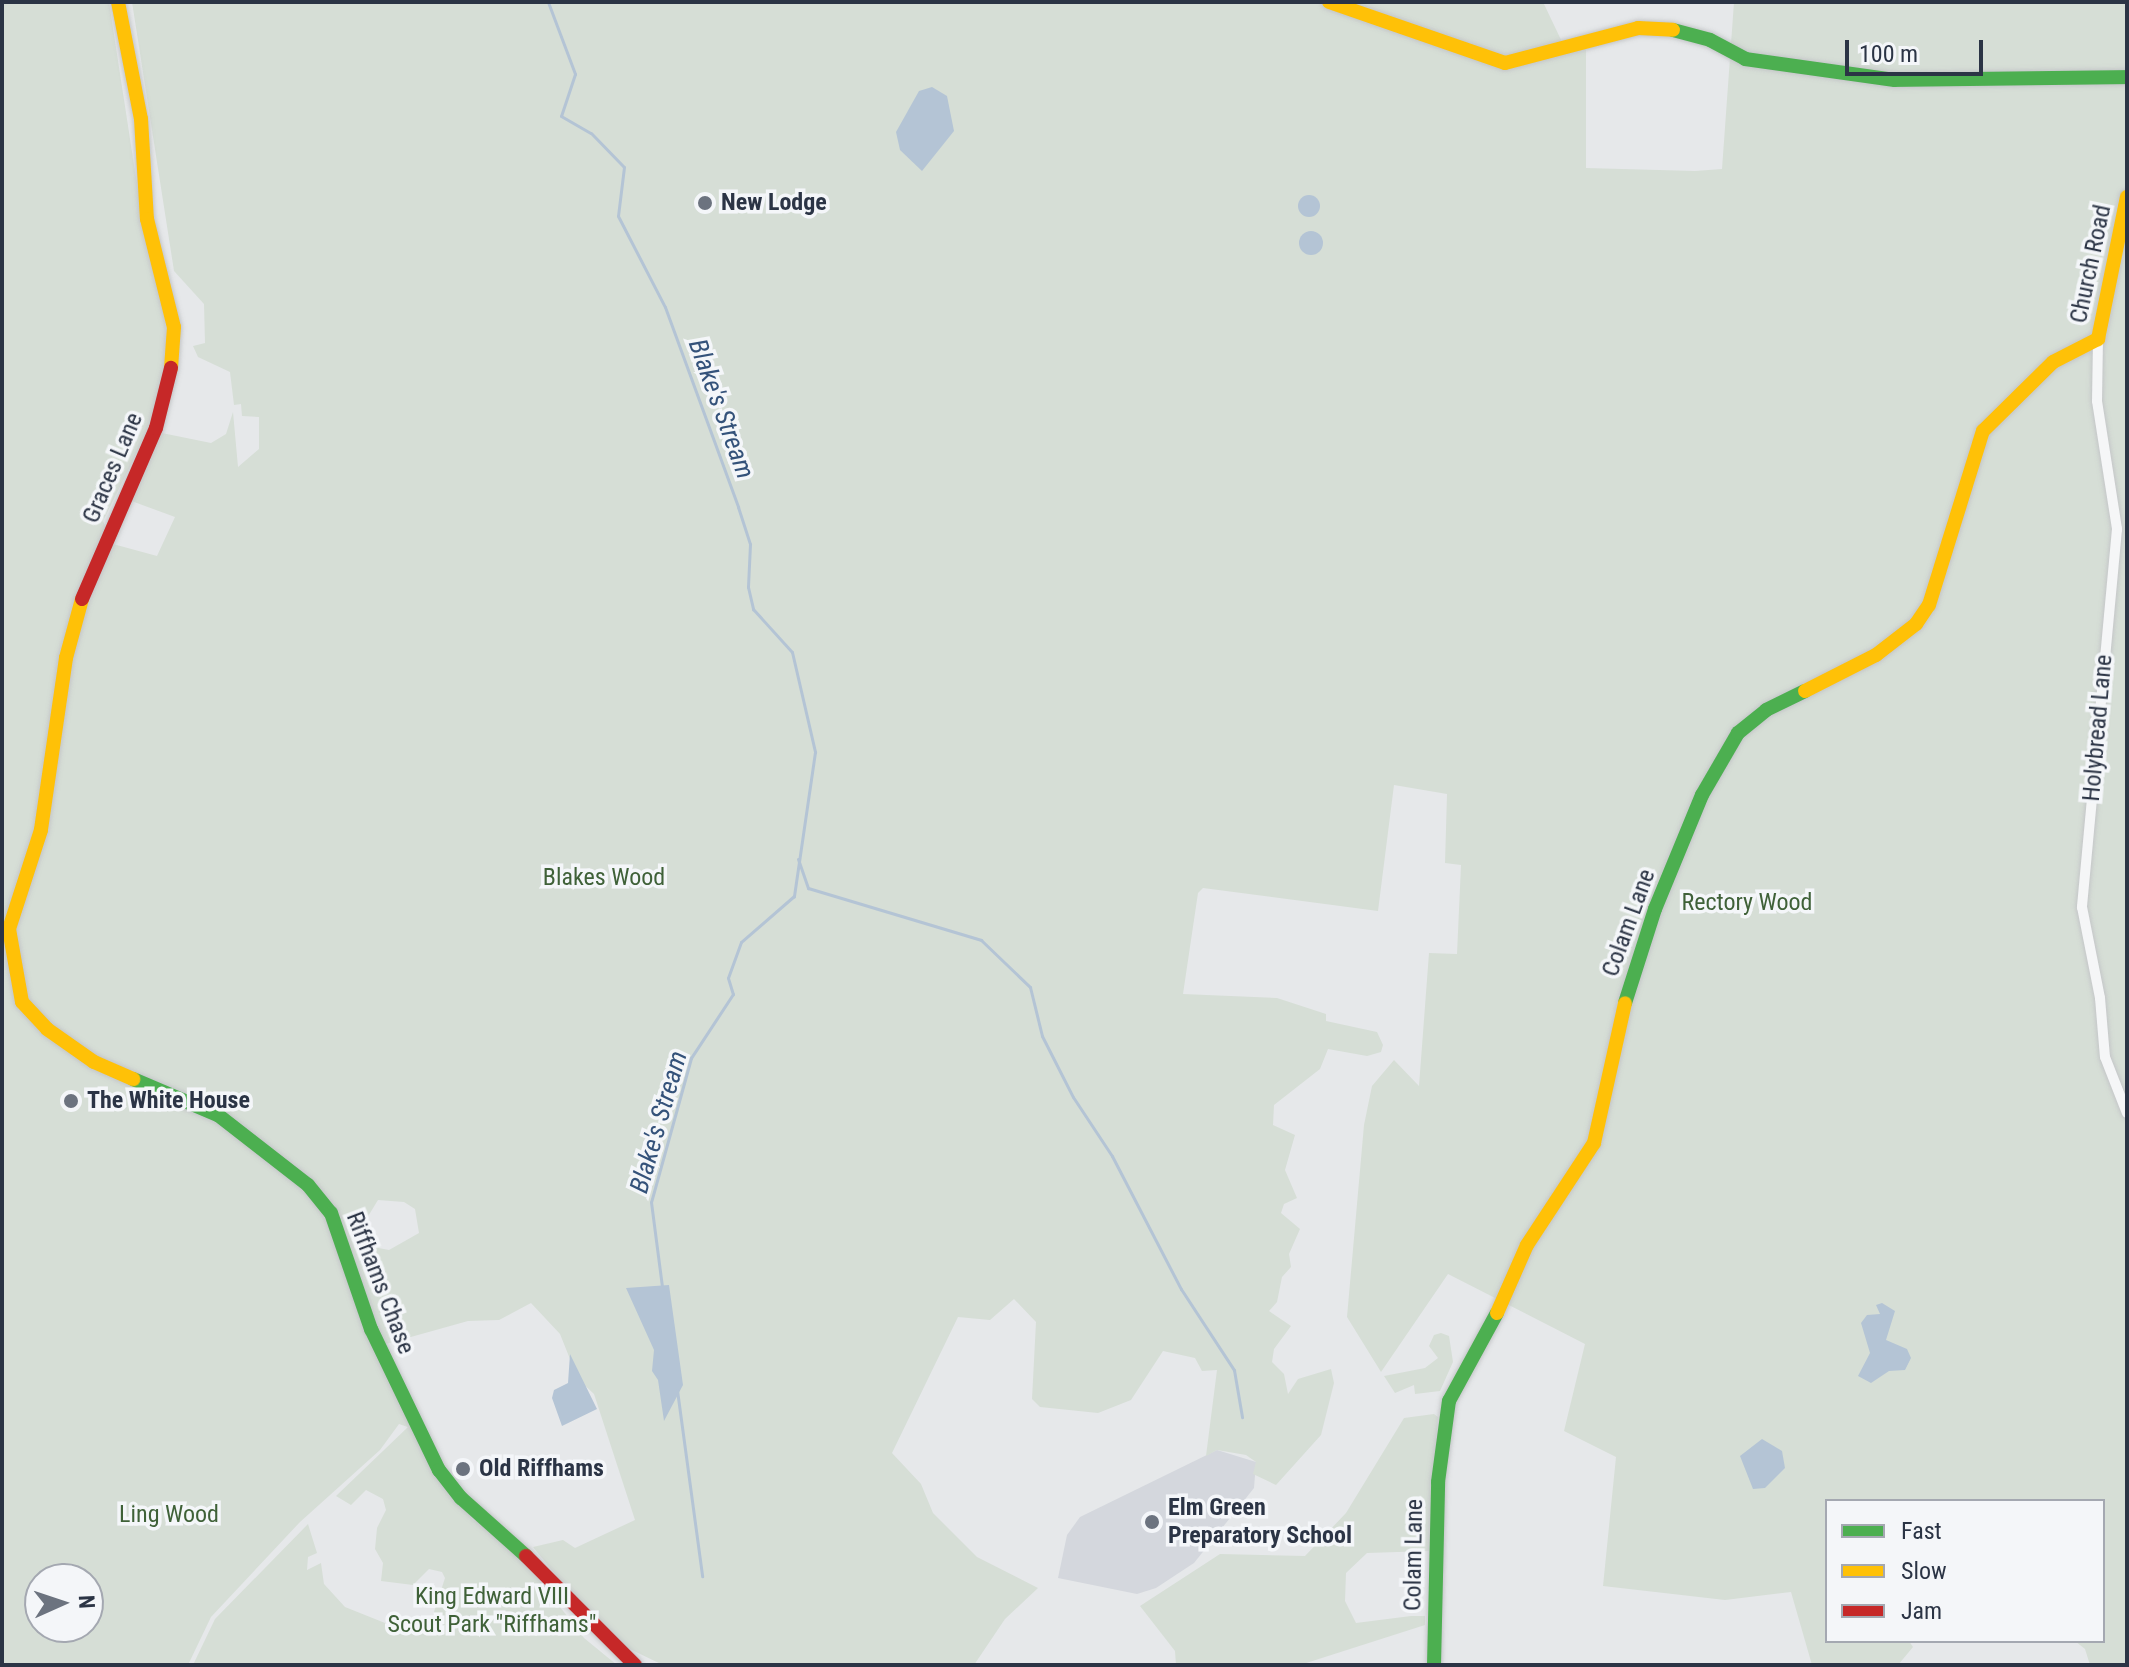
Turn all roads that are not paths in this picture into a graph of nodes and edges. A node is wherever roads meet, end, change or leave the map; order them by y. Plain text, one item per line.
1 (118, 2) edge
2 (1329, 2) edge
3 (2127, 77) edge
4 (2127, 197) edge
5 (2098, 339) junction
6 (5, 946) edge
7 (2127, 1113) edge
8 (635, 1665) edge
9 (1434, 1665) edge

1 - 6 street, Graces Lane
2 - 3 street
4 - 5 street, Church Road
5 - 7 street, Holybread Lane
5 - 9 street, Colam Lane
6 - 8 street, Riffhams Chase

